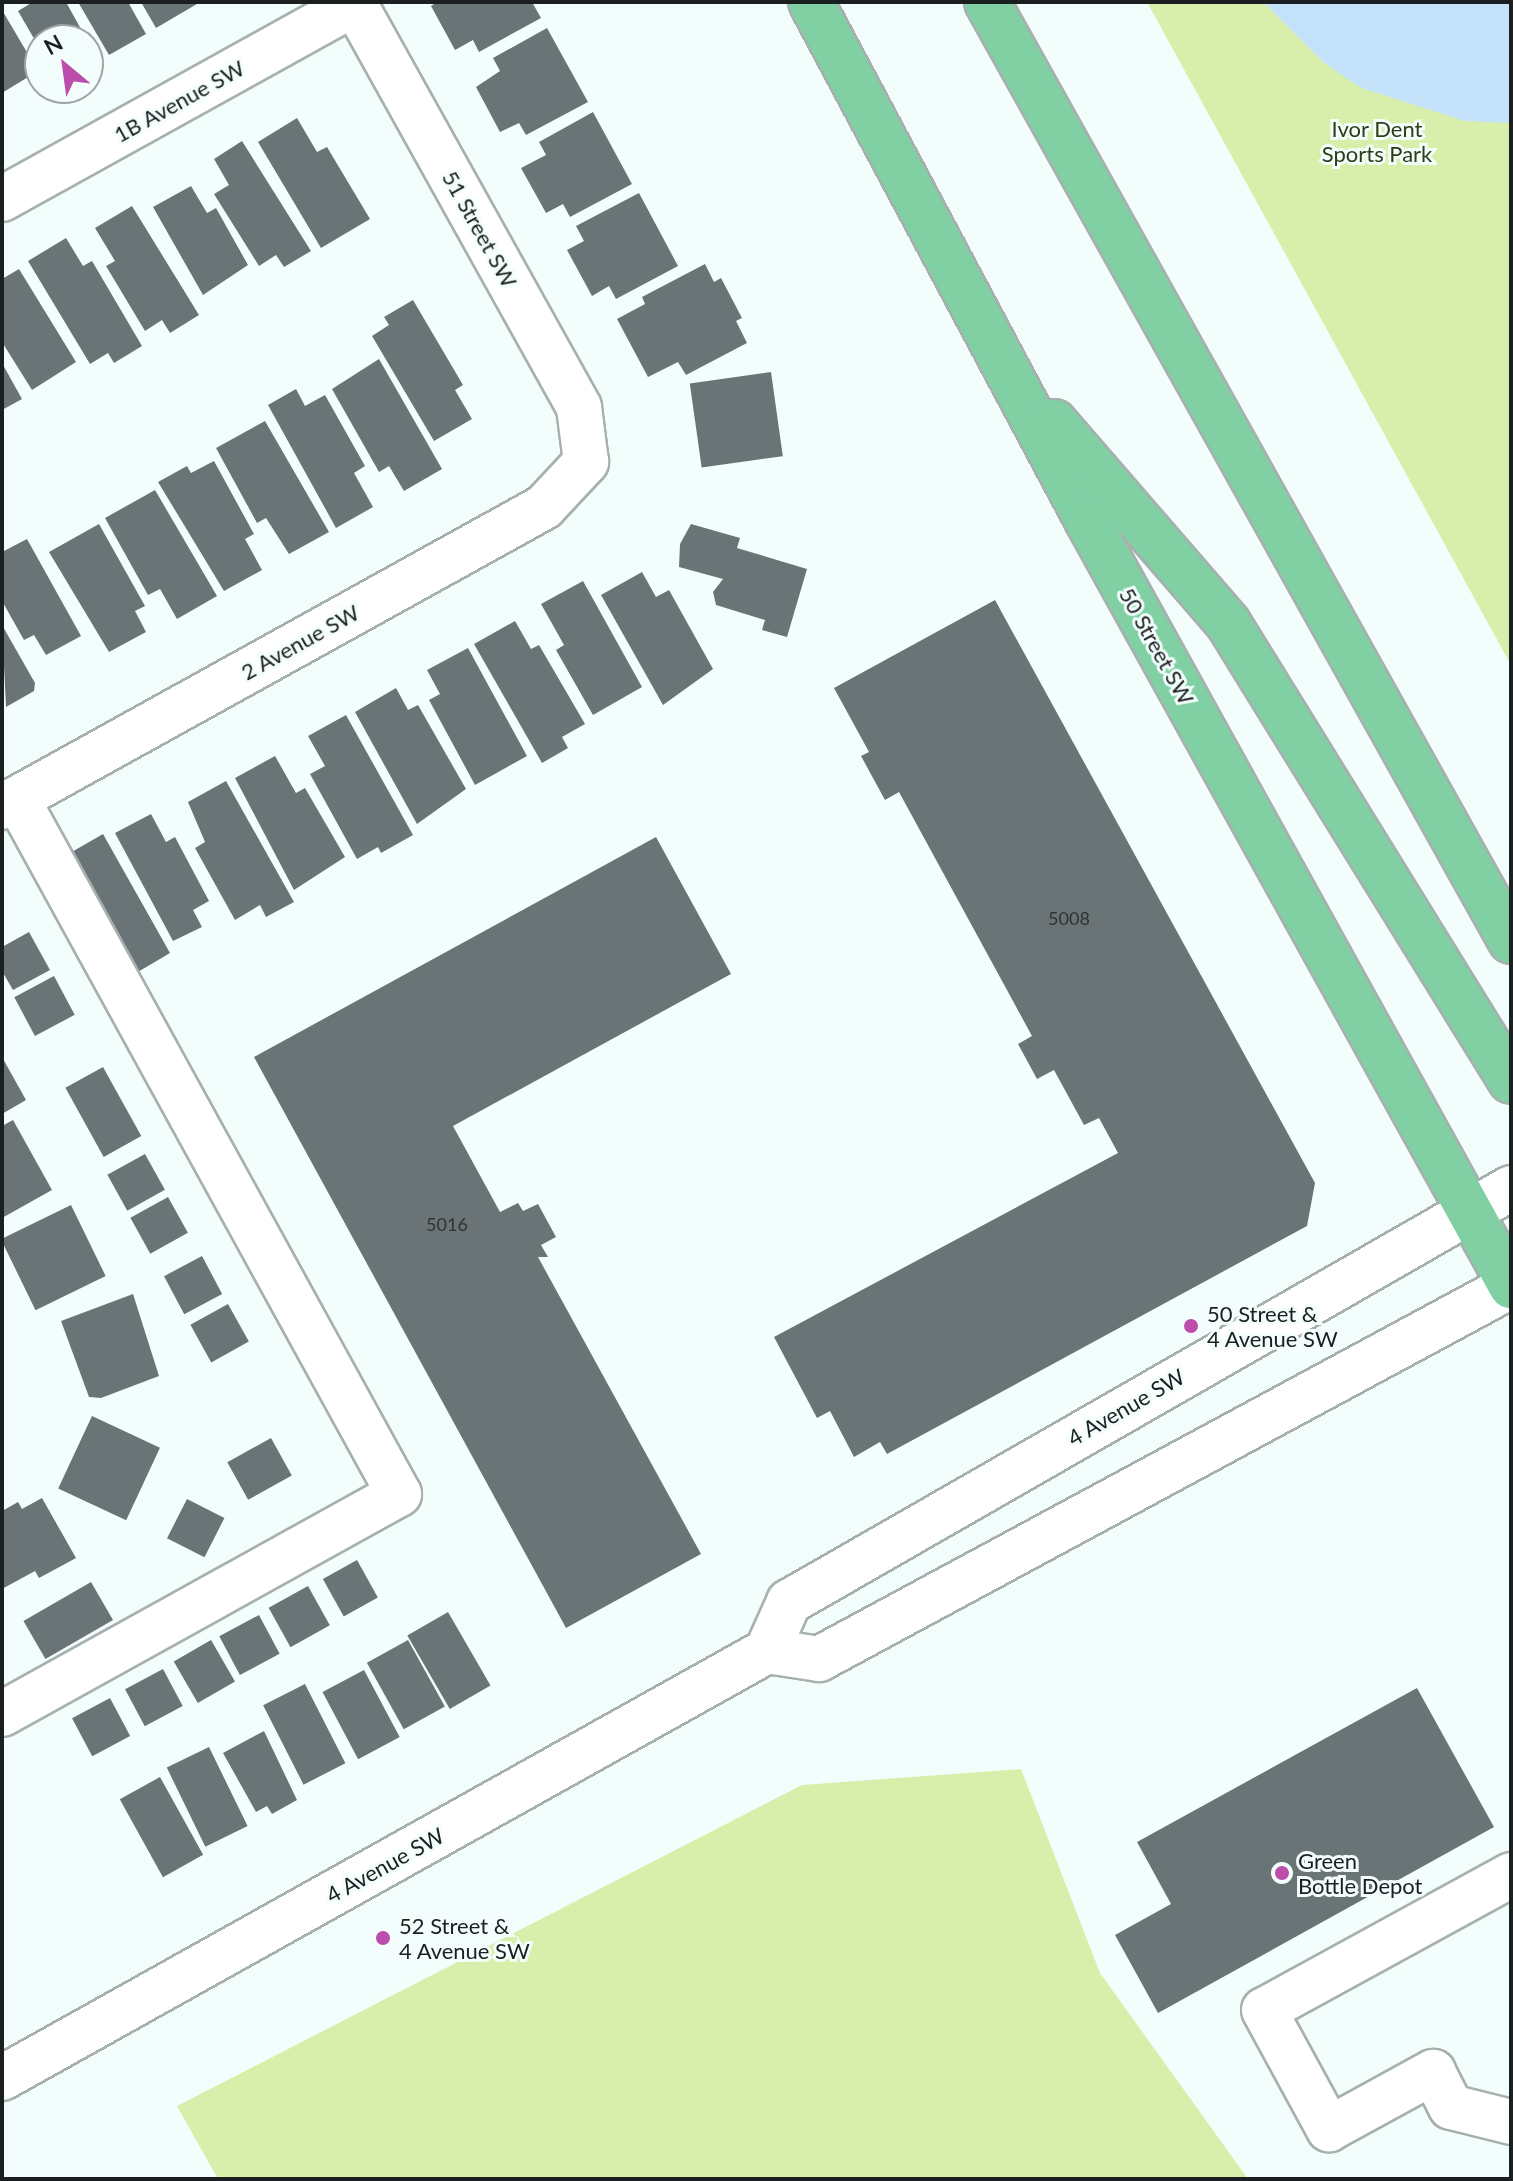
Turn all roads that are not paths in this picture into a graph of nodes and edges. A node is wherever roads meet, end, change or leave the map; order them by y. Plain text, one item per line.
1 (811, 2) edge
2 (987, 2) edge
3 (355, 3) edge
4 (2, 199) edge
5 (1010, 373) junction
6 (586, 462) joint
7 (10, 803) edge
8 (1511, 941) edge
9 (1511, 1081) edge
10 (1511, 1188) edge
11 (1469, 1211) junction
12 (1511, 1226) edge
13 (1511, 1286) edge
14 (767, 1651) junction
15 (2, 1714) edge
16 (1511, 1875) edge
17 (2, 2078) edge
18 (1511, 2122) edge

1 - 5 main road, 50 Street SW
2 - 8 main road
3 - 4 street, 1B Avenue SW
3 - 6 street, 51 Street SW
5 - 9 main road
5 - 11 main road, 50 Street SW
6 - 7 street, 2 Avenue SW
7 - 15 street
10 - 11 street, 4 Avenue SW
11 - 12 main road
11 - 13 main road, 50 Street SW
11 - 14 street, 4 Avenue SW
13 - 14 street
14 - 17 street, 4 Avenue SW
16 - 18 street

